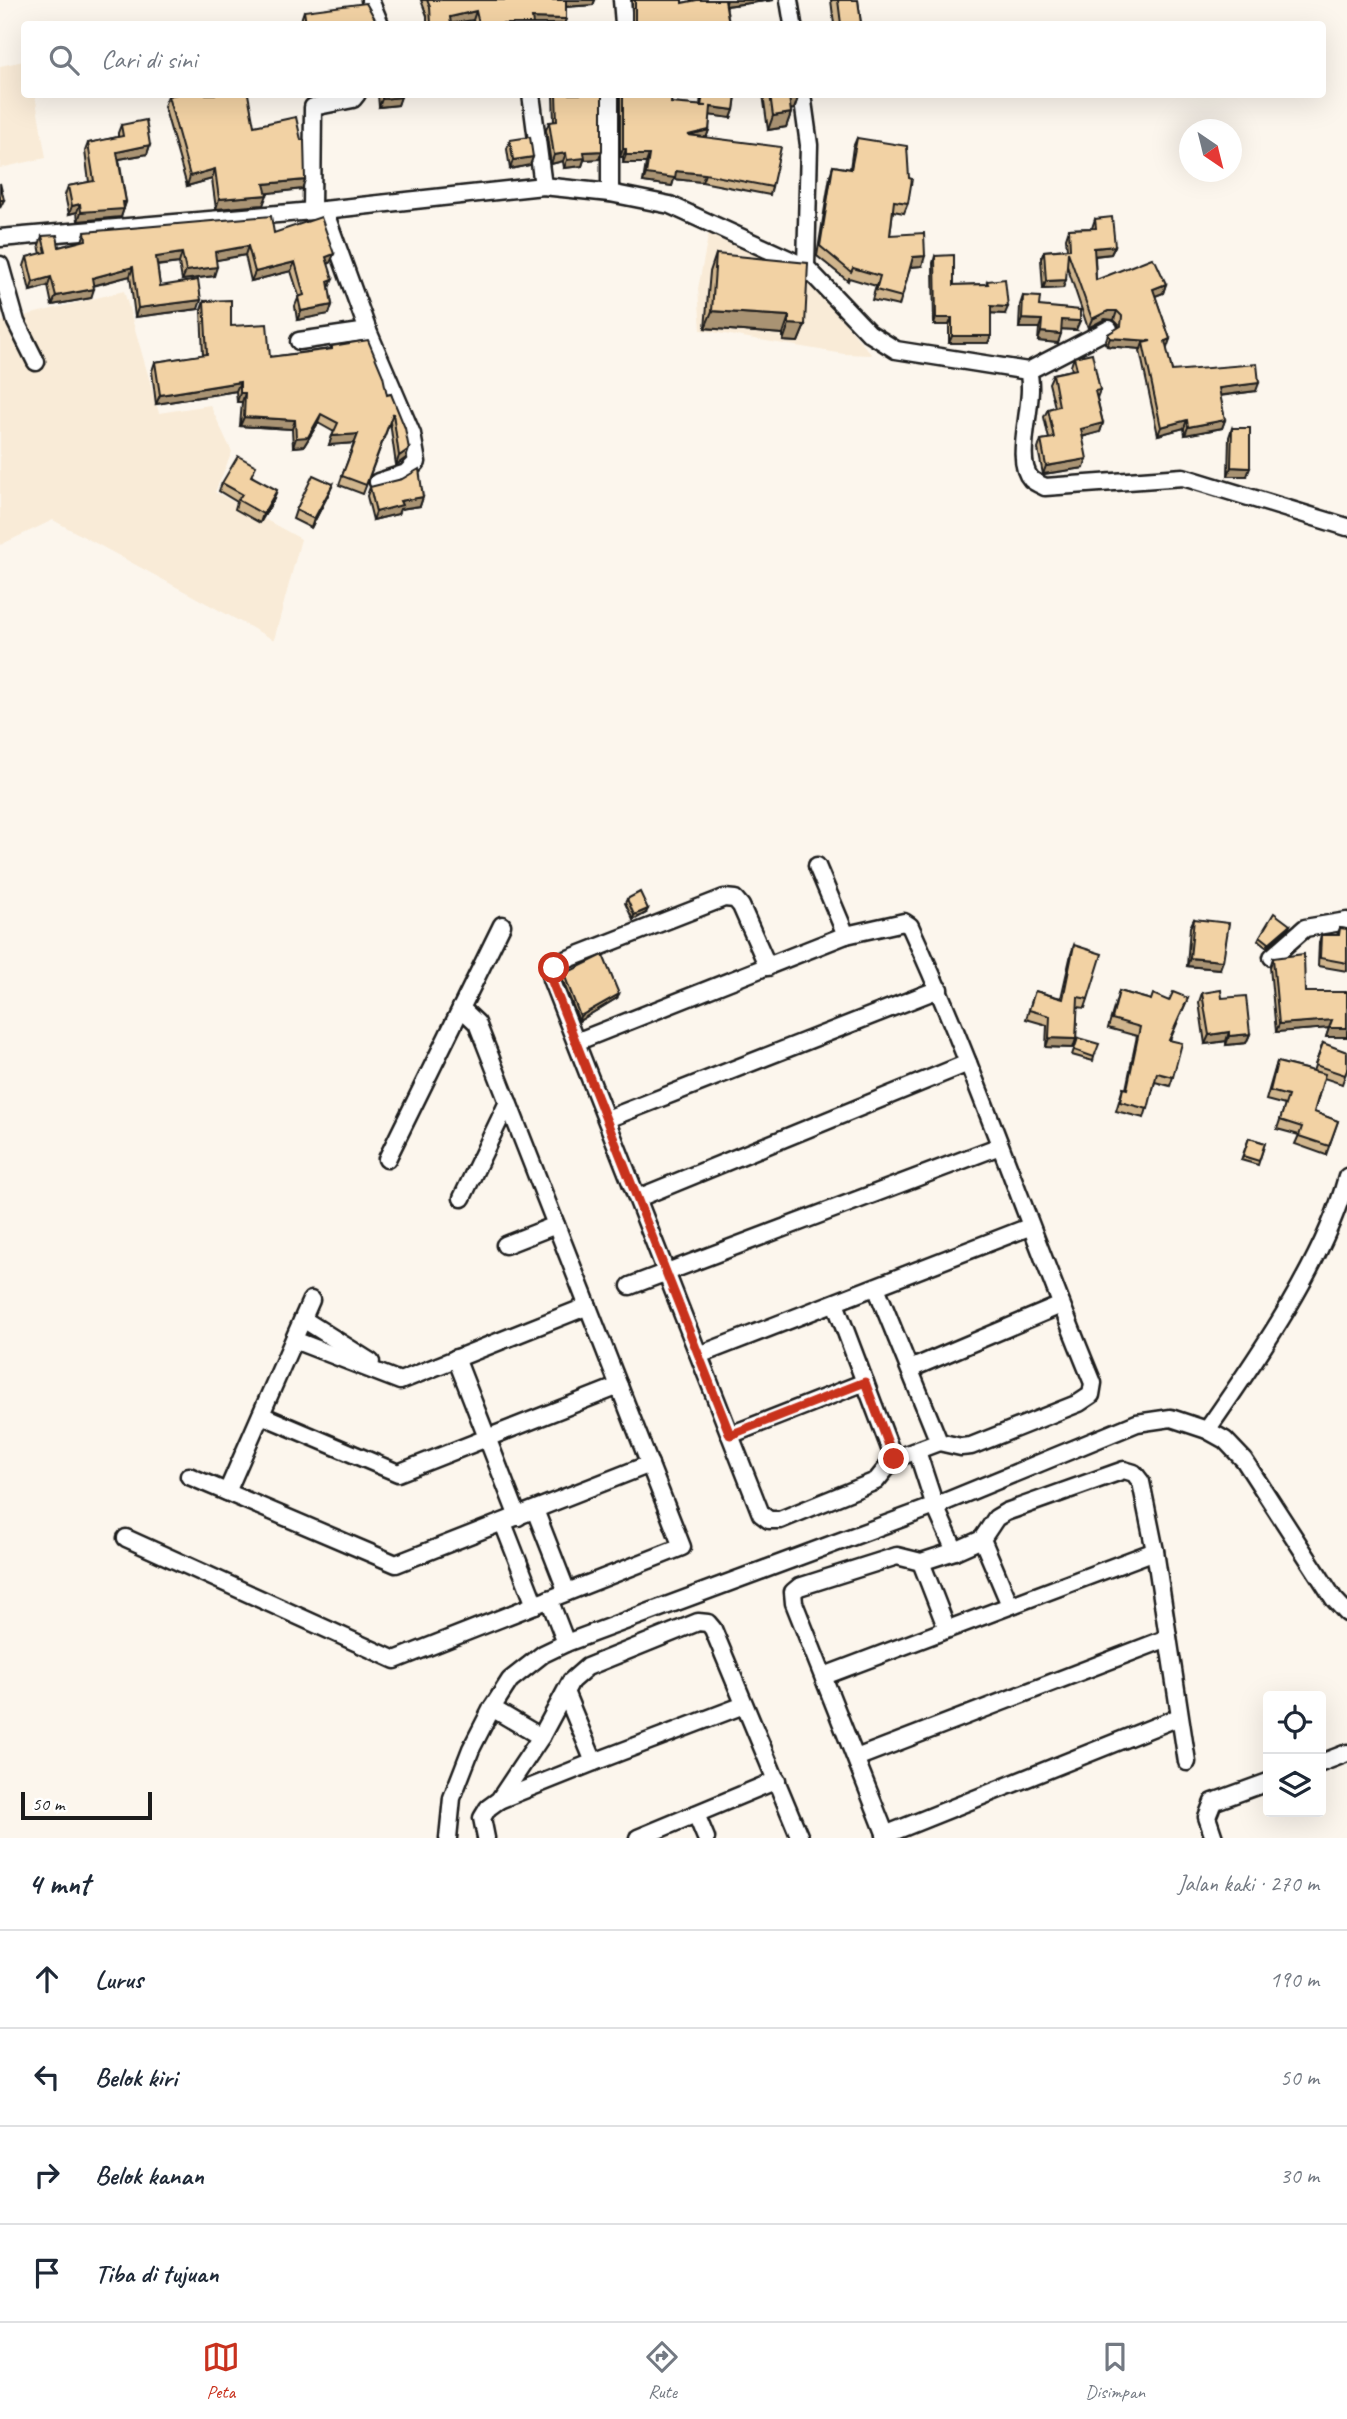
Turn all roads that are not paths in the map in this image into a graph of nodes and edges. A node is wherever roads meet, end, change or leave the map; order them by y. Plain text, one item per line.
1 (370, 0) edge
2 (622, 0) edge
3 (789, 0) edge
4 (379, 21) edge
5 (624, 21) edge
6 (792, 21) edge
7 (354, 98) edge
8 (532, 98) edge
9 (610, 98) edge
10 (803, 98) edge
11 (543, 186) junction
12 (610, 193) junction
13 (318, 211) junction
14 (0, 238) edge
15 (0, 265) edge
16 (806, 267) junction
17 (1109, 329) dead end
18 (368, 331) junction
19 (299, 341) dead end
20 (36, 362) dead end
21 (1028, 371) junction
22 (378, 482) edge
23 (1347, 527) edge
24 (817, 866) dead end
25 (1347, 921) edge
26 (502, 925) dead end
27 (846, 935) junction
28 (1272, 957) edge
29 (768, 967) junction
30 (939, 989) junction
31 (461, 1008) junction
32 (576, 1042) junction
33 (968, 1063) junction
34 (508, 1102) junction
35 (607, 1119) junction
36 (1000, 1146) junction
37 (387, 1159) dead end
38 (1347, 1177) edge
39 (461, 1198) dead end
40 (638, 1198) junction
41 (556, 1225) junction
42 (1029, 1227) junction
43 (505, 1245) dead end
44 (667, 1273) junction
45 (630, 1286) dead end
46 (877, 1287) junction
47 (311, 1300) dead end
48 (835, 1303) junction
49 (1061, 1305) junction
50 (588, 1306) junction
51 (303, 1319) junction
52 (294, 1339) junction
53 (699, 1355) junction
54 (456, 1359) junction
55 (910, 1369) junction
56 (400, 1381) junction
57 (865, 1382) junction
58 (619, 1386) junction
59 (261, 1415) junction
60 (1208, 1430) junction
61 (730, 1435) junction
62 (487, 1438) junction
63 (939, 1442) junction
64 (917, 1451) junction
65 (894, 1459) junction
66 (650, 1464) junction
67 (189, 1476) dead end
68 (227, 1492) junction
69 (935, 1506) junction
70 (535, 1510) junction
71 (510, 1520) junction
72 (126, 1538) dead end
73 (982, 1539) junction
74 (1155, 1550) junction
75 (955, 1551) junction
76 (921, 1562) junction
77 (567, 1592) junction
78 (542, 1602) junction
79 (1010, 1605) junction
80 (1347, 1614) edge
81 (947, 1629) junction
82 (1168, 1637) junction
83 (566, 1643) junction
84 (824, 1676) junction
85 (566, 1694) junction
86 (744, 1705) junction
87 (492, 1708) junction
88 (1179, 1717) junction
89 (541, 1737) junction
90 (1347, 1753) edge
91 (856, 1758) junction
92 (1326, 1761) edge
93 (594, 1762) junction
94 (1187, 1762) dead end
95 (777, 1780) junction
96 (1263, 1784) edge
97 (499, 1800) junction
98 (696, 1814) junction
99 (886, 1836) edge
100 (448, 1838) edge
101 (486, 1838) edge
102 (638, 1838) edge
103 (706, 1838) edge
104 (800, 1838) edge
105 (1214, 1838) edge

1 - 4 street
2 - 5 street
3 - 6 street
7 - 13 street
8 - 11 street
9 - 12 street
10 - 16 street
11 - 12 street
11 - 13 street
12 - 16 street
13 - 14 street
13 - 18 street
15 - 20 street
16 - 21 street
17 - 21 street
18 - 19 street
18 - 22 street
21 - 23 street
24 - 27 street
25 - 28 street
26 - 31 street
27 - 29 street
27 - 30 street
29 - 32 street
29 - 32 street
30 - 33 street
30 - 35 street
31 - 34 street
31 - 37 street
32 - 35 street
33 - 36 street
33 - 40 street
34 - 39 street
34 - 41 street
35 - 40 street
36 - 42 street
36 - 44 street
38 - 60 street
40 - 44 street
41 - 43 street
41 - 50 street
42 - 46 street
42 - 49 street
44 - 45 street
44 - 53 street
46 - 48 street
46 - 55 street
47 - 51 street
48 - 53 street
48 - 57 street
49 - 55 street
49 - 63 street
50 - 54 street
50 - 58 street
51 - 52 street
51 - 56 street
52 - 56 street
52 - 59 street
53 - 61 street
54 - 56 street
54 - 62 street
55 - 63 street
57 - 61 street
57 - 65 street
58 - 62 street
58 - 66 street
59 - 62 street
59 - 68 street
60 - 69 street
60 - 80 street
61 - 65 street
62 - 71 street
63 - 64 street
64 - 65 street
64 - 69 street
66 - 70 street
66 - 77 street
67 - 68 street
68 - 71 street
69 - 75 street
69 - 83 street
70 - 71 street
70 - 77 street
71 - 78 street
72 - 78 street
73 - 74 street
73 - 75 street
73 - 79 street
74 - 79 street
74 - 82 street
75 - 76 street
76 - 81 street
76 - 84 street
77 - 78 street
78 - 83 street
79 - 81 street
81 - 84 street
82 - 88 street
82 - 91 street
83 - 87 street
84 - 91 street
85 - 86 street
85 - 89 street
85 - 93 street
86 - 93 street
86 - 95 street
87 - 89 street
87 - 100 street
88 - 94 street
88 - 99 street
89 - 97 street
90 - 92 street
91 - 99 street
93 - 97 street
95 - 98 street
95 - 104 street
96 - 105 street
97 - 101 street
98 - 102 street
98 - 103 street

